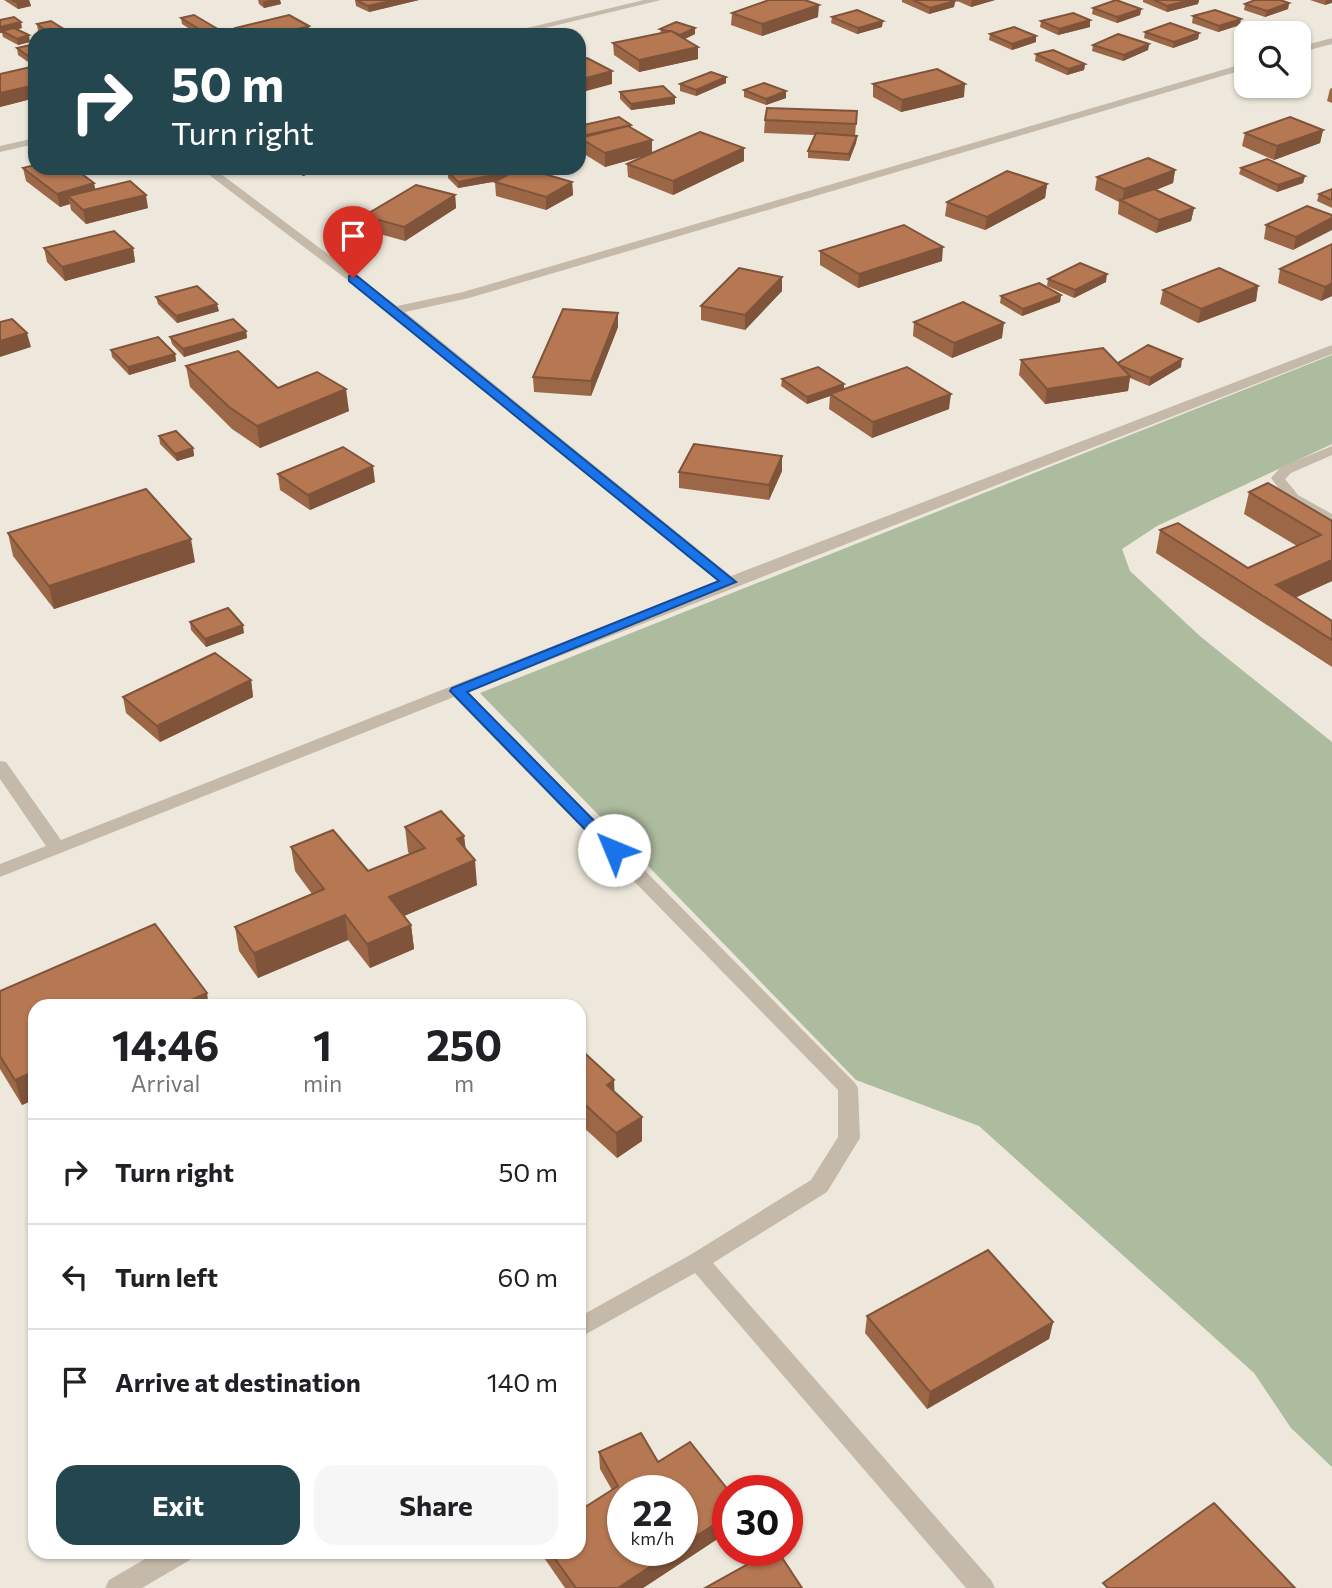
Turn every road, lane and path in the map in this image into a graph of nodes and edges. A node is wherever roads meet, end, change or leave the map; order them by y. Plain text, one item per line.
1 (656, 0) edge
2 (534, 28) edge
3 (1332, 41) edge
4 (1311, 47) edge
5 (1234, 70) edge
6 (28, 143) edge
7 (0, 149) edge
8 (215, 175) edge
9 (395, 310) junction
10 (1332, 349) edge
11 (1332, 450) edge
12 (1332, 520) edge
13 (729, 582) junction
14 (457, 691) junction
15 (0, 766) edge
16 (57, 848) junction
17 (0, 871) edge
18 (698, 1261) junction
19 (586, 1324) edge
20 (169, 1559) edge
21 (118, 1588) edge
22 (982, 1588) edge

1 - 2 street
3 - 4 street
5 - 9 street
6 - 7 street
8 - 9 street
9 - 13 street
10 - 13 street
11 - 12 street
13 - 14 street
14 - 16 street
14 - 18 street
15 - 16 street
16 - 17 street
18 - 19 street
18 - 22 street
20 - 21 street

